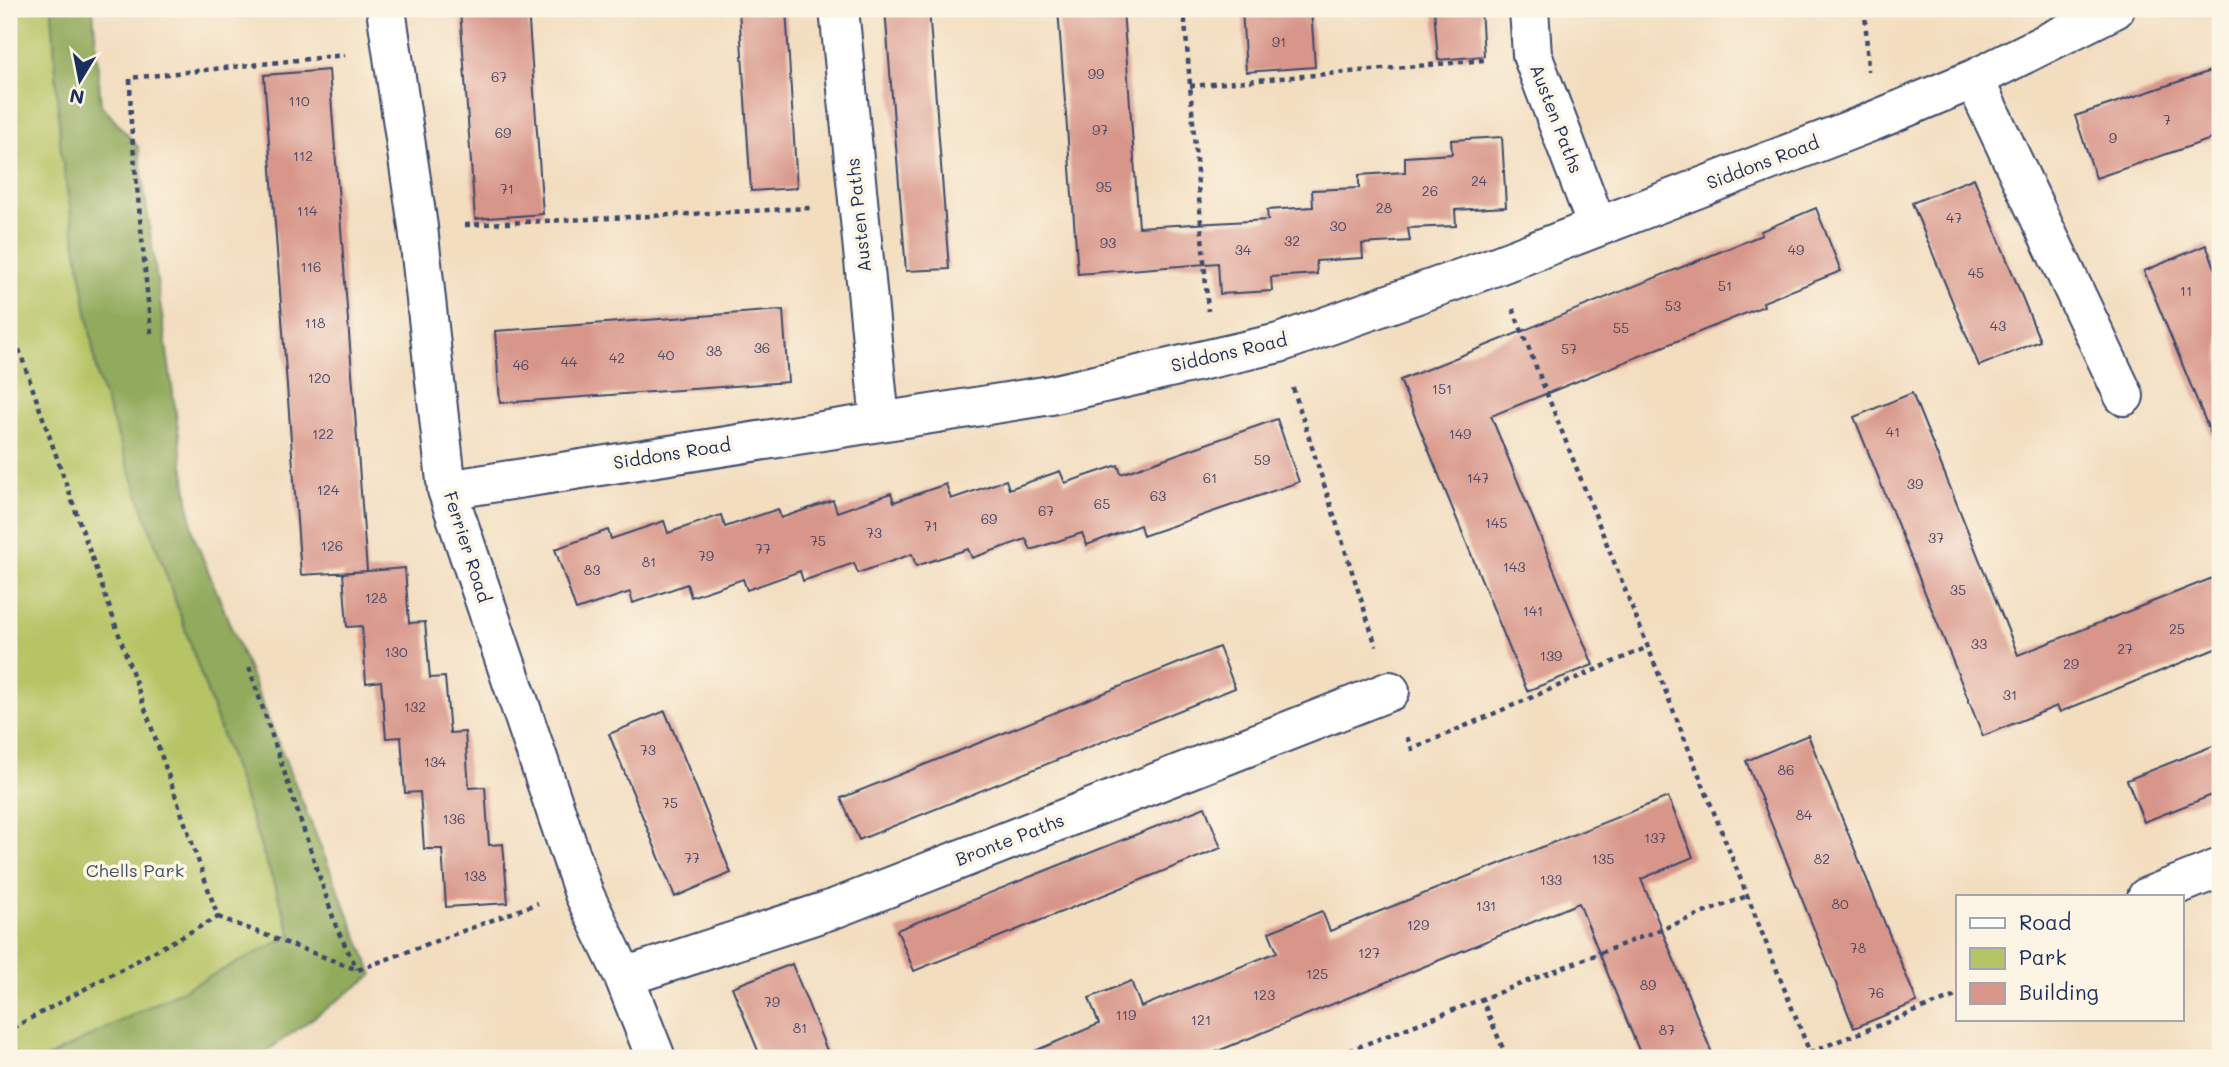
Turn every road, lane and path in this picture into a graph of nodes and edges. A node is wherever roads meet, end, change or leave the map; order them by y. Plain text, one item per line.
1 (386, 9) edge
2 (839, 9) edge
3 (1184, 9) edge
4 (1529, 9) edge
5 (1865, 9) edge
6 (2115, 9) edge
7 (391, 50) junction
8 (1532, 55) junction
9 (1975, 79) junction
10 (1190, 86) junction
11 (1871, 122) junction
12 (858, 206) junction
13 (1597, 226) junction
14 (418, 228) junction
15 (1496, 266) junction
16 (9, 321) edge
17 (151, 333) dead end
18 (1279, 343) junction
19 (1212, 357) junction
20 (2124, 396) dead end
21 (880, 421) junction
22 (447, 490) junction
23 (1648, 647) junction
24 (249, 667) dead end
25 (1391, 691) junction
26 (2220, 868) edge
27 (584, 894) junction
28 (2152, 895) edge
29 (1747, 896) junction
30 (218, 917) junction
31 (358, 970) junction
32 (624, 977) junction
33 (1956, 996) edge
34 (1481, 997) junction
35 (9, 1030) edge
36 (1811, 1055) edge
37 (656, 1058) edge
38 (1330, 1058) edge
39 (1507, 1058) edge

1 - 7 street, Ferrier Road
2 - 12 street, Austen Paths
3 - 10 path
4 - 8 street, Austen Paths
5 - 11 path
6 - 9 street, Siddons Road
7 - 14 street, Ferrier Road
7 - 17 path
8 - 10 path
8 - 13 street, Austen Paths
9 - 11 street, Siddons Road
9 - 20 street
10 - 19 path
11 - 13 street, Siddons Road
12 - 14 path
12 - 21 street, Austen Paths
13 - 15 street, Siddons Road
14 - 22 street, Ferrier Road
15 - 18 street, Siddons Road
15 - 23 path
16 - 30 path
18 - 19 street, Siddons Road
18 - 25 path
19 - 21 street, Siddons Road
21 - 22 street, Siddons Road
22 - 27 street, Ferrier Road
23 - 25 path
23 - 29 path
24 - 31 path
25 - 32 street, Bronte Paths
26 - 28 street
27 - 31 path
27 - 32 street, Ferrier Road
29 - 34 path
29 - 36 path
30 - 31 path
30 - 35 path
32 - 37 street, Ferrier Road
33 - 36 path
34 - 38 path
34 - 39 path

